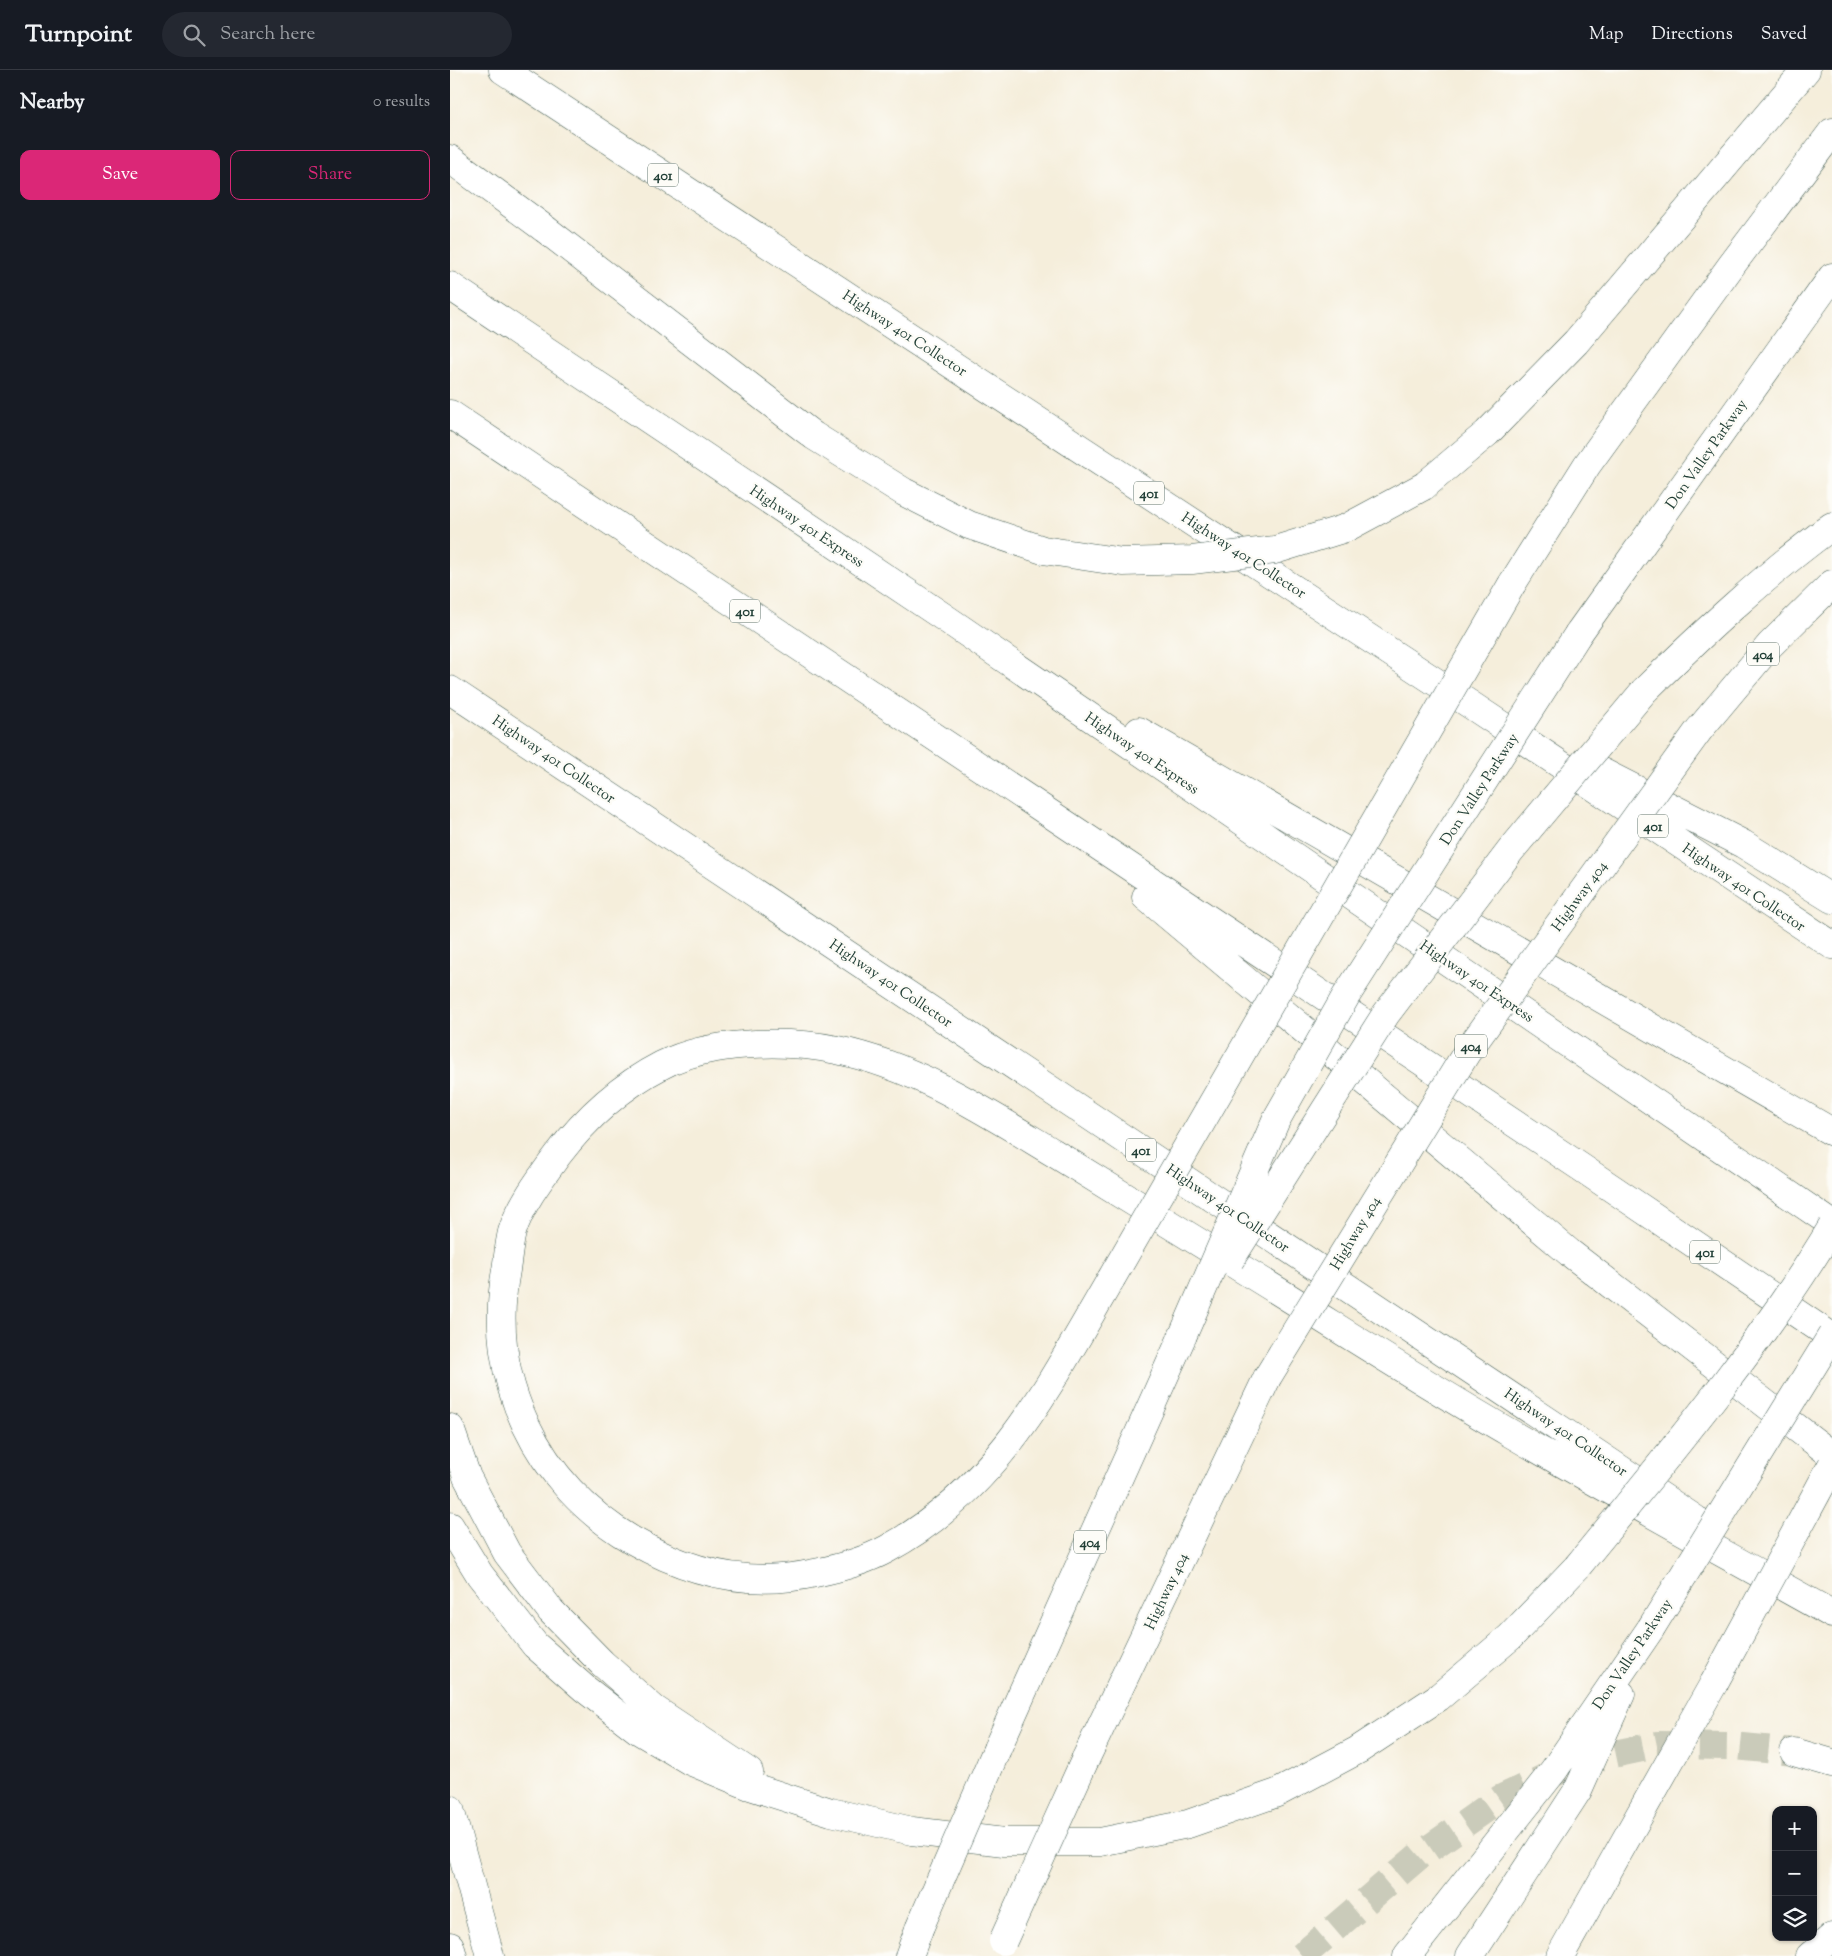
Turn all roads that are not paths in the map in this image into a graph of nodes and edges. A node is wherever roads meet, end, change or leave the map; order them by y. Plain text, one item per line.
1 (503, 70) edge
2 (1806, 70) edge
3 (1832, 132) edge
4 (450, 159) edge
5 (450, 166) edge
6 (545, 229) junction
7 (1832, 277) edge
8 (450, 286) edge
9 (450, 414) edge
10 (1832, 526) edge
11 (1832, 584) edge
12 (945, 618) junction
13 (450, 690) edge
14 (1474, 707) junction
15 (1041, 809) junction
16 (1832, 899) edge
17 (1832, 945) edge
18 (1832, 1132) edge
19 (1832, 1226) edge
20 (1183, 1335) junction
21 (1832, 1336) edge
22 (450, 1428) edge
23 (1832, 1455) edge
24 (1832, 1465) edge
25 (450, 1526) edge
26 (1832, 1610) edge
27 (1832, 1614) edge
28 (1651, 1628) junction
29 (1794, 1752) tunnel mouth
30 (1832, 1763) edge
31 (450, 1809) edge
32 (831, 1812) junction
33 (1832, 1936) edge
34 (450, 1946) edge
35 (1000, 1949) edge
36 (453, 1956) edge
37 (490, 1956) edge
38 (909, 1956) edge
39 (1407, 1956) edge
40 (1470, 1956) edge
41 (1560, 1956) edge
42 (1810, 1956) edge

1 - 14 highway, Highway 401 Collector / 401
2 - 6 highway, bridge
3 - 27 highway, bridge
4 - 6 highway
5 - 6 highway
7 - 20 highway, Don Valley Parkway, bridge
8 - 12 highway, Highway 401 Express
9 - 15 highway, 401
10 - 20 highway, bridge
11 - 35 highway, Highway 404 / 404, bridge
12 - 18 highway
12 - 19 highway, Highway 401 Express
13 - 26 highway, Highway 401 Collector / 401
14 - 16 highway
14 - 17 highway, Highway 401 Collector / 401
15 - 21 highway, 401
15 - 23 highway
19 - 32 highway, bridge
20 - 38 highway, 404, bridge
21 - 28 highway, Don Valley Parkway, bridge
22 - 32 highway
24 - 41 highway, bridge
25 - 32 highway
28 - 39 highway, Don Valley Parkway
28 - 40 highway
29 - 30 highway
31 - 37 highway
33 - 42 highway
34 - 36 highway

